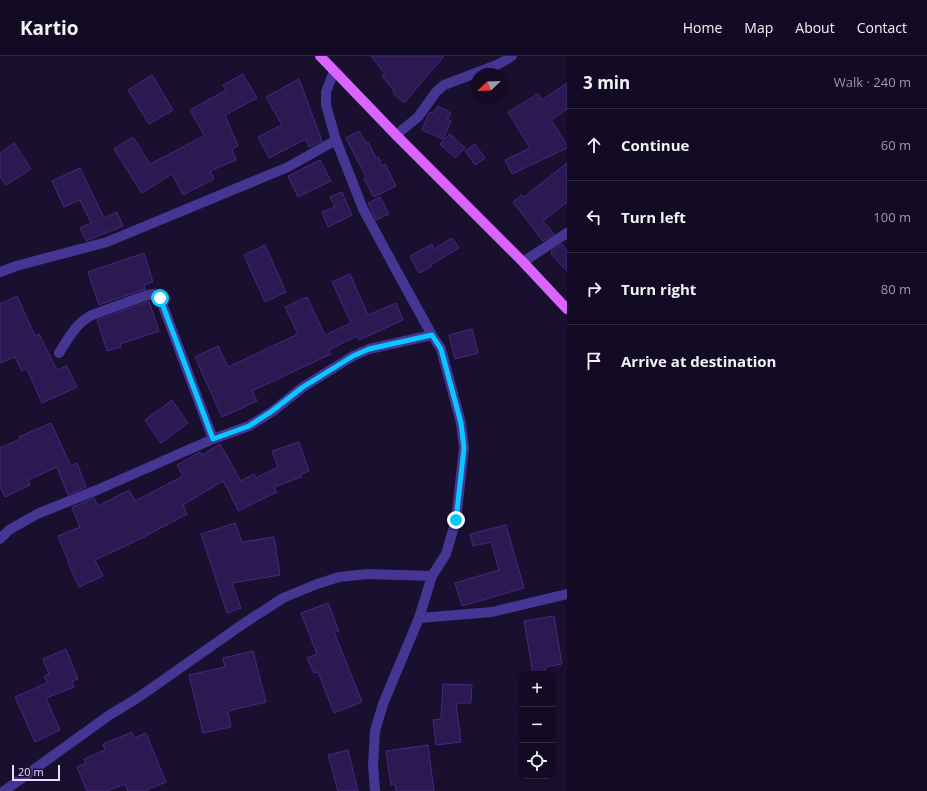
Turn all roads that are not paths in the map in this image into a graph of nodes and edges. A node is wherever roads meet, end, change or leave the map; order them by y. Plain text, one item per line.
1 (320, 56) edge
2 (512, 56) edge
3 (334, 71) junction
4 (396, 135) junction
5 (336, 140) junction
6 (567, 233) edge
7 (523, 262) junction
8 (0, 272) edge
9 (567, 309) edge
10 (432, 335) junction
11 (59, 353) dead end
12 (213, 439) junction
13 (0, 539) edge
14 (432, 576) junction
15 (567, 594) edge
16 (419, 618) junction
17 (4, 791) edge
18 (375, 791) edge

1 - 3 main road
2 - 4 street
3 - 4 main road
3 - 5 street
4 - 7 main road
5 - 8 street
5 - 10 street
6 - 7 street
7 - 9 main road
10 - 12 street
10 - 14 street
11 - 12 street
12 - 13 street
14 - 16 street
14 - 17 street
15 - 16 street
16 - 18 street

